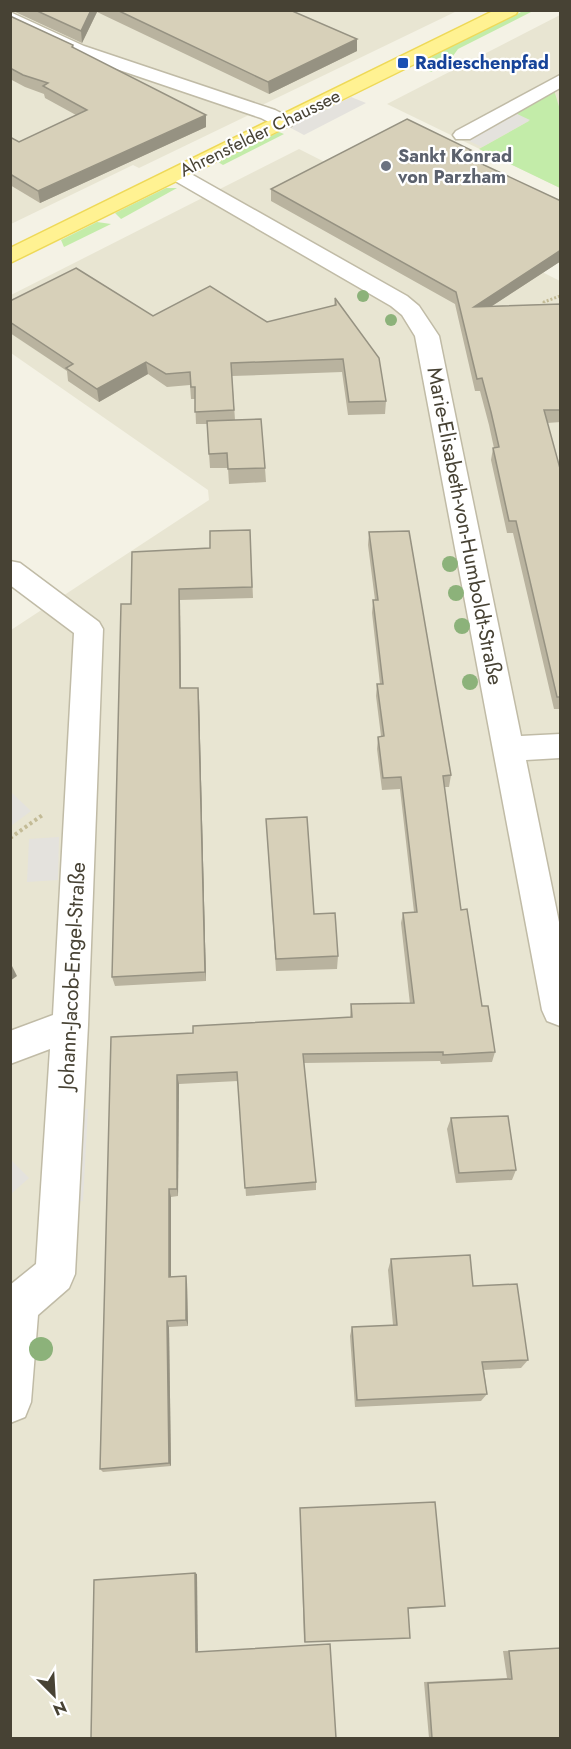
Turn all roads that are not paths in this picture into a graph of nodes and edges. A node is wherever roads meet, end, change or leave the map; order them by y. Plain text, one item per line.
1 (510, 10) edge
2 (46, 15) edge
3 (15, 22) edge
4 (561, 81) edge
5 (284, 122) junction
6 (464, 135) dead end
7 (177, 174) junction
8 (10, 256) edge
9 (10, 570) edge
10 (561, 746) edge
11 (510, 749) junction
12 (561, 1010) edge
13 (70, 1024) junction
14 (10, 1048) edge
15 (10, 1402) edge

1 - 5 main road, Ahrensfelder Chaussee
2 - 3 street
3 - 5 street
4 - 6 street
5 - 7 main road, Ahrensfelder Chaussee
7 - 8 main road, Ahrensfelder Chaussee
7 - 11 street, Marie-Elisabeth-von-Humboldt-Straße
9 - 13 street, Johann-Jacob-Engel-Straße
10 - 11 street
11 - 12 street, Marie-Elisabeth-von-Humboldt-Straße
13 - 14 street
13 - 15 street, Johann-Jacob-Engel-Straße

